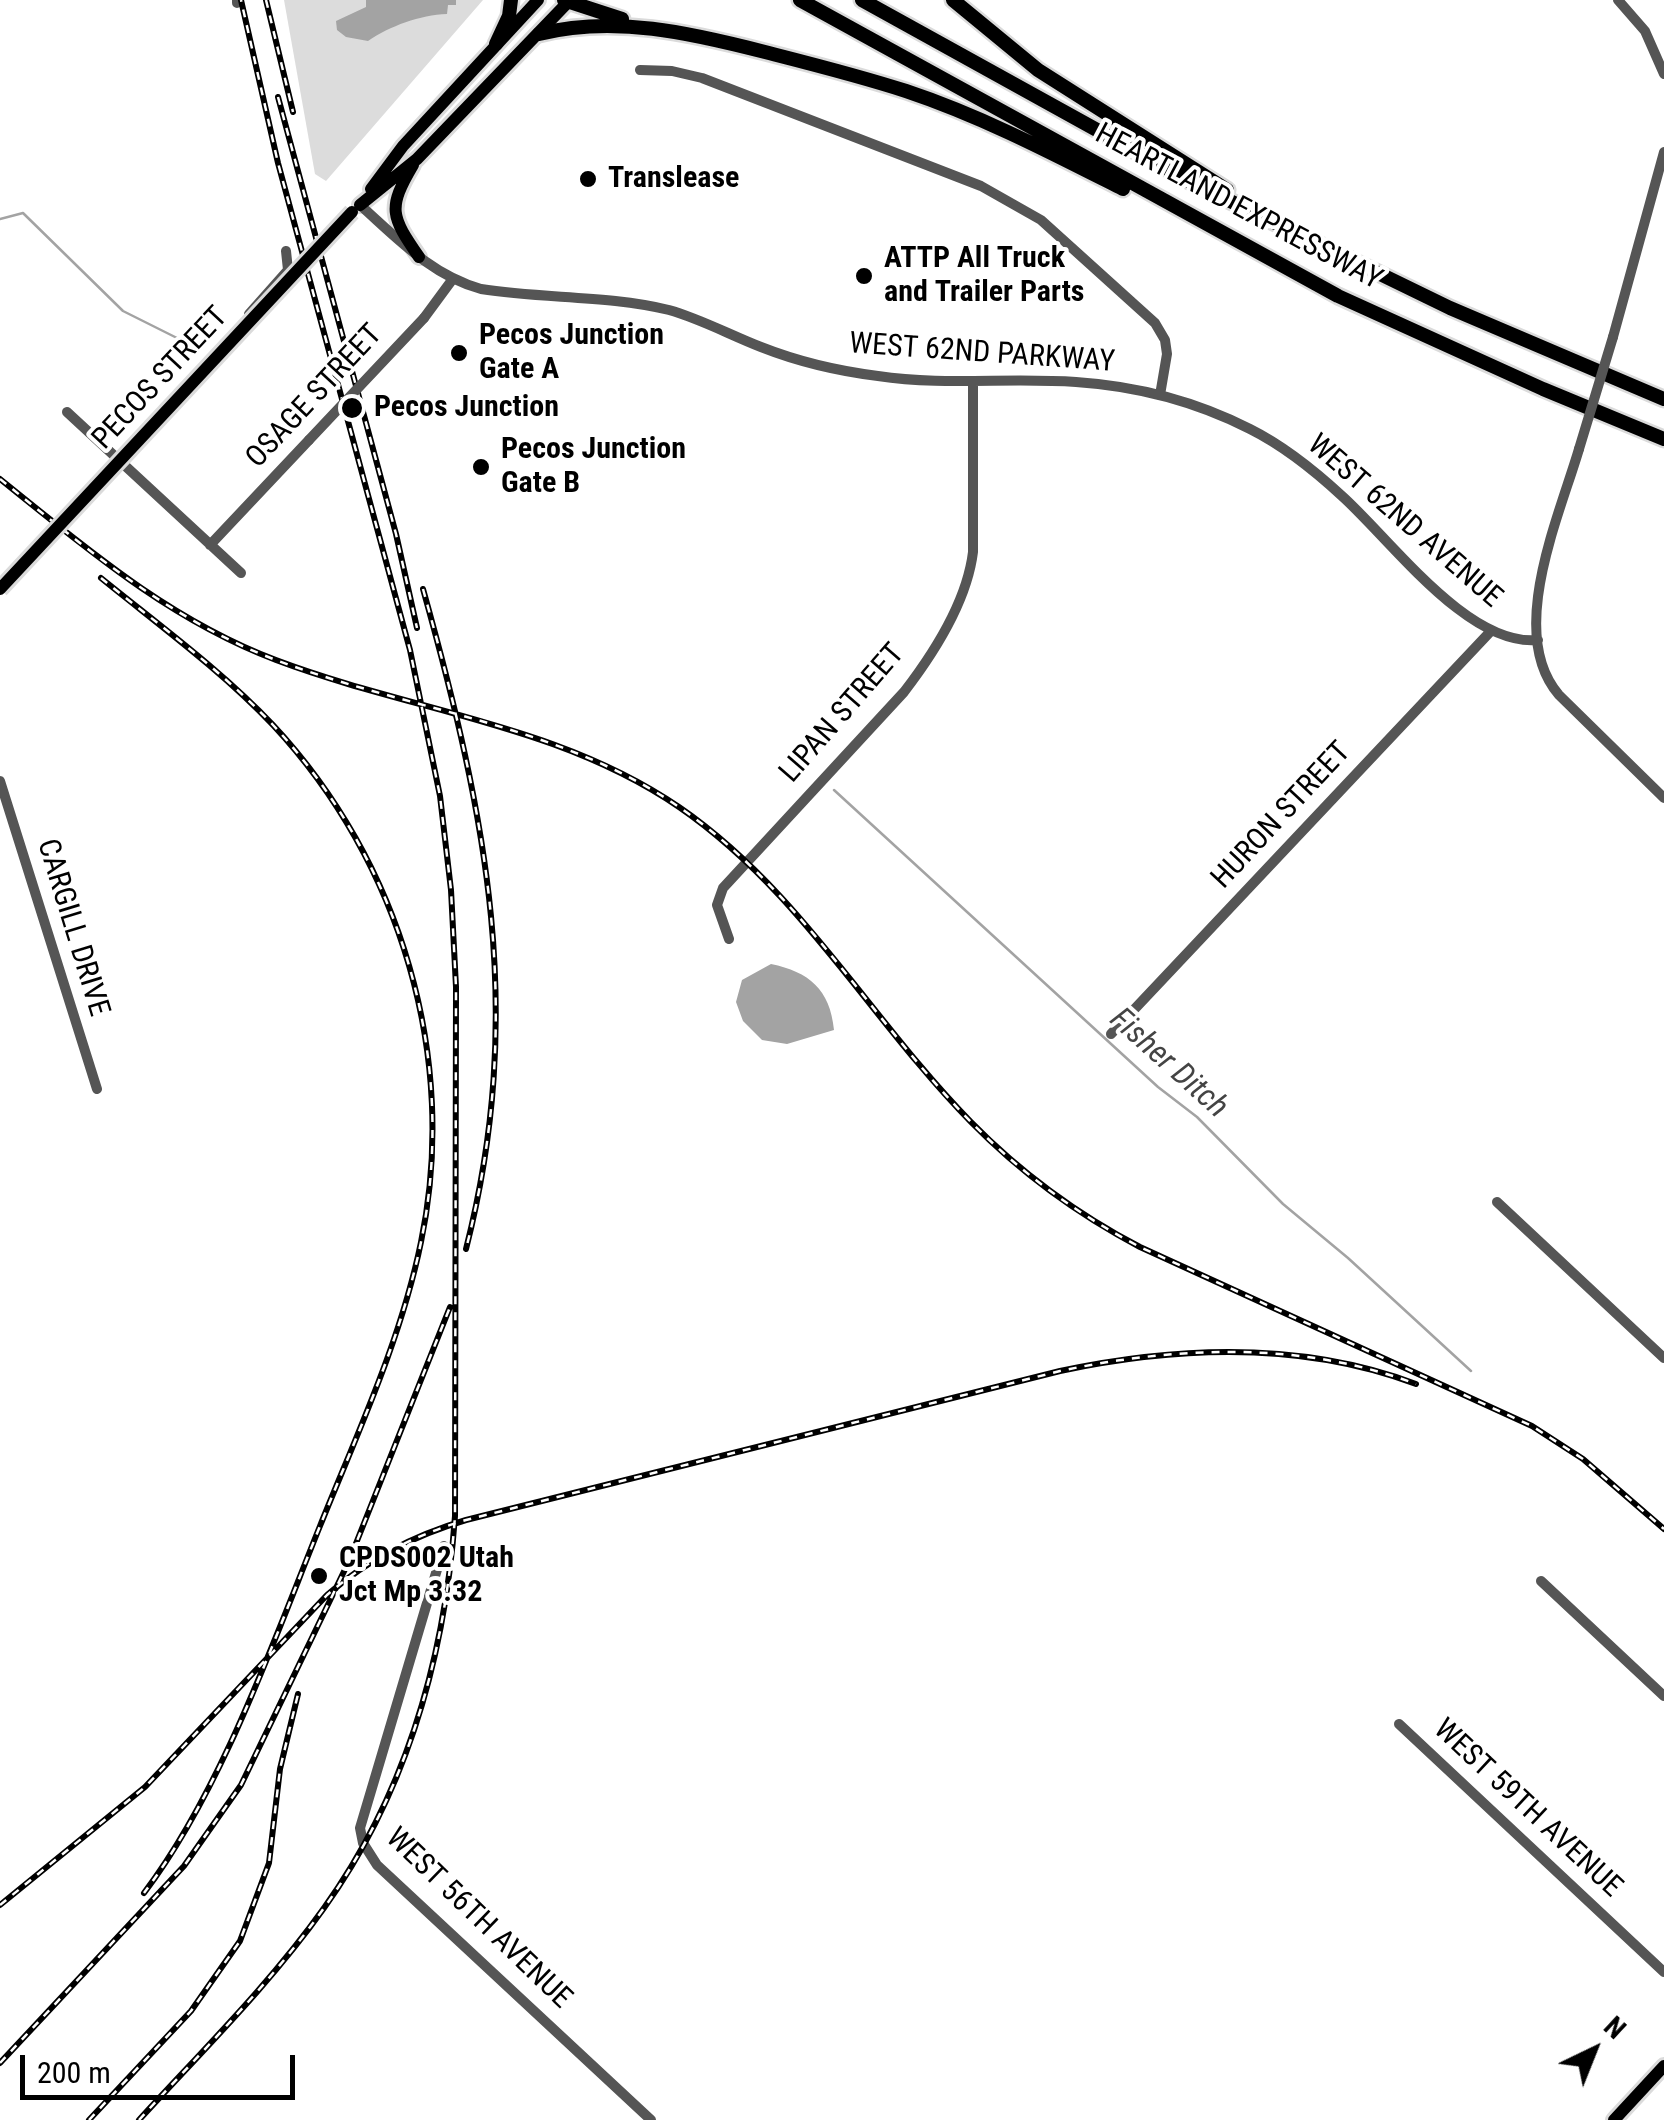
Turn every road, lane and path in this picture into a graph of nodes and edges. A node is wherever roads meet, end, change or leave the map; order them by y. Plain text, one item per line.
1 (511, 0) edge
2 (538, 0) edge
3 (800, 0) edge
4 (862, 0) edge
5 (954, 0) edge
6 (1618, 0) edge
7 (567, 1) edge
8 (652, 28) junction
9 (539, 34) junction
10 (496, 44) junction
11 (640, 70) dead end
12 (1664, 74) edge
13 (1664, 152) edge
14 (417, 159) junction
15 (356, 208) junction
16 (1310, 238) junction
17 (286, 251) dead end
18 (418, 257) junction
19 (452, 280) junction
20 (1338, 296) junction
21 (973, 382) junction
22 (1160, 395) junction
23 (1664, 400) edge
24 (66, 412) dead end
25 (1664, 438) edge
26 (118, 459) junction
27 (210, 545) junction
28 (241, 573) dead end
29 (0, 589) edge
30 (1490, 632) junction
31 (1538, 640) junction
32 (0, 781) edge
33 (1664, 798) edge
34 (729, 939) dead end
35 (1110, 1034) dead end
36 (97, 1089) dead end
37 (1497, 1202) dead end
38 (1664, 1358) edge
39 (444, 1546) dead end
40 (1542, 1581) dead end
41 (1664, 1696) edge
42 (1399, 1724) dead end
43 (1664, 1972) edge
44 (1664, 2066) edge
45 (651, 2120) edge
46 (1614, 2120) edge

1 - 10 highway
2 - 10 main road, PECOS STREET
3 - 20 highway, HEARTLAND EXPRESSWAY
4 - 16 highway, HEARTLAND EXPRESSWAY
5 - 16 highway
6 - 12 street
7 - 8 highway
7 - 9 main road, PECOS STREET
8 - 9 highway
8 - 20 highway
9 - 14 main road, PECOS STREET
10 - 15 main road, PECOS STREET
11 - 22 street
13 - 31 street, bridge
14 - 15 main road, PECOS STREET
14 - 18 main road
15 - 18 street, WEST 62ND PARKWAY
15 - 29 main road, PECOS STREET, bridge
16 - 23 highway, HEARTLAND EXPRESSWAY
17 - 26 street
18 - 19 street, WEST 62ND PARKWAY
19 - 21 street, WEST 62ND PARKWAY
19 - 27 street, OSAGE STREET, bridge
20 - 25 highway, HEARTLAND EXPRESSWAY
21 - 22 street, WEST 62ND PARKWAY
21 - 34 street, LIPAN STREET
22 - 30 street, WEST 62ND AVENUE
24 - 26 street
26 - 27 street
27 - 28 street
30 - 31 street, WEST 62ND AVENUE
30 - 35 street, HURON STREET
31 - 33 street
32 - 36 street, CARGILL DRIVE
37 - 38 street
39 - 45 street, WEST 56TH AVENUE
40 - 41 street
42 - 43 street, WEST 59TH AVENUE
44 - 46 main road

